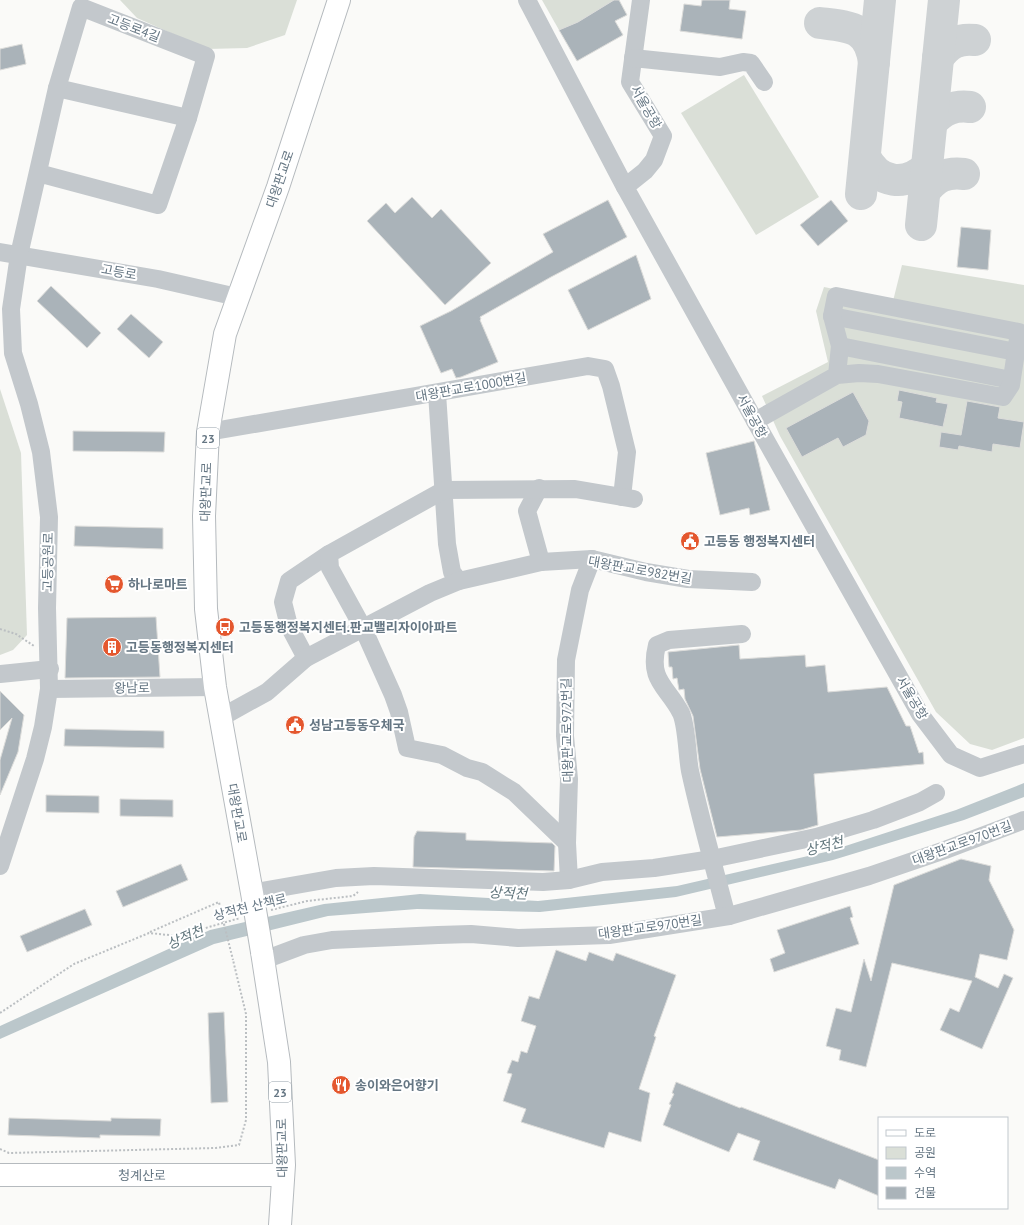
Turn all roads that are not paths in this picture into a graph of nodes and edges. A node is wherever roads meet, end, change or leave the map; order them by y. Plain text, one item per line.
1 (339, 0) edge
2 (527, 0) edge
3 (641, 0) edge
4 (634, 58) junction
5 (764, 82) dead end
6 (57, 88) junction
7 (188, 118) junction
8 (38, 173) junction
9 (626, 187) junction
10 (0, 252) edge
11 (19, 255) junction
12 (237, 297) junction
13 (832, 316) junction
14 (1022, 332) edge
15 (840, 346) junction
16 (1016, 352) junction
17 (837, 375) junction
18 (1012, 380) junction
19 (437, 393) junction
20 (755, 421) junction
21 (208, 432) junction
22 (538, 488) junction
23 (444, 490) junction
24 (329, 554) junction
25 (592, 559) junction
26 (541, 562) junction
27 (459, 581) junction
28 (752, 582) dead end
29 (363, 628) junction
30 (742, 634) dead end
31 (306, 658) junction
32 (50, 669) junction
33 (0, 674) edge
34 (215, 687) junction
35 (49, 689) junction
36 (220, 718) junction
37 (1024, 754) edge
38 (936, 793) dead end
39 (1024, 820) edge
40 (567, 843) junction
41 (713, 862) junction
42 (0, 866) edge
43 (569, 880) junction
44 (254, 906) junction
45 (727, 913) junction
46 (263, 956) junction
47 (0, 1175) edge
48 (283, 1175) junction
49 (280, 1225) edge

1 - 12 main road, 대왕판교로 / 23
2 - 9 street
3 - 4 street, 서울공항
4 - 5 street
4 - 9 street, 서울공항
6 - 7 street
6 - 7 street, 고등로4길
6 - 8 street, 고등로4길
7 - 8 street, 고등로4길
8 - 11 street, 고등로4길
9 - 20 street, 서울공항
10 - 11 street, 고등로
11 - 12 street, 고등로
11 - 32 street, 고등공원로
12 - 21 main road, 대왕판교로 / 23
13 - 14 street
13 - 15 street
13 - 16 street
14 - 16 street
15 - 17 street
15 - 18 street
16 - 18 street
17 - 18 street
17 - 20 street
19 - 21 street, 대왕판교로1000번길
19 - 22 street, 대왕판교로1000번길
19 - 23 street
20 - 37 street, 서울공항
21 - 34 main road, 대왕판교로 / 23
22 - 23 street
22 - 26 street
23 - 24 street
23 - 27 street
24 - 29 street
24 - 31 street
25 - 26 street, 대왕판교로982번길
25 - 28 street, 대왕판교로982번길
25 - 40 street, 대왕판교로972번길
26 - 27 street, 대왕판교로982번길
27 - 29 street, 대왕판교로982번길
29 - 31 street, 대왕판교로982번길
29 - 40 street
30 - 41 street
31 - 36 street, 대왕판교로982번길
32 - 33 street
32 - 35 street, 고등공원로
34 - 35 street, 왕남로
34 - 36 main road, 대왕판교로 / 23
35 - 42 street, 고등공원로
36 - 44 main road, 대왕판교로 / 23
38 - 41 street
39 - 45 street, 대왕판교로970번길
40 - 43 street, 대왕판교로972번길
41 - 43 street
41 - 45 street
43 - 44 street
44 - 46 main road, 23, bridge
45 - 46 street, 대왕판교로970번길
46 - 48 main road, 대왕판교로 / 23
47 - 48 main road, 청계산로
48 - 49 main road, 대왕판교로 / 23

